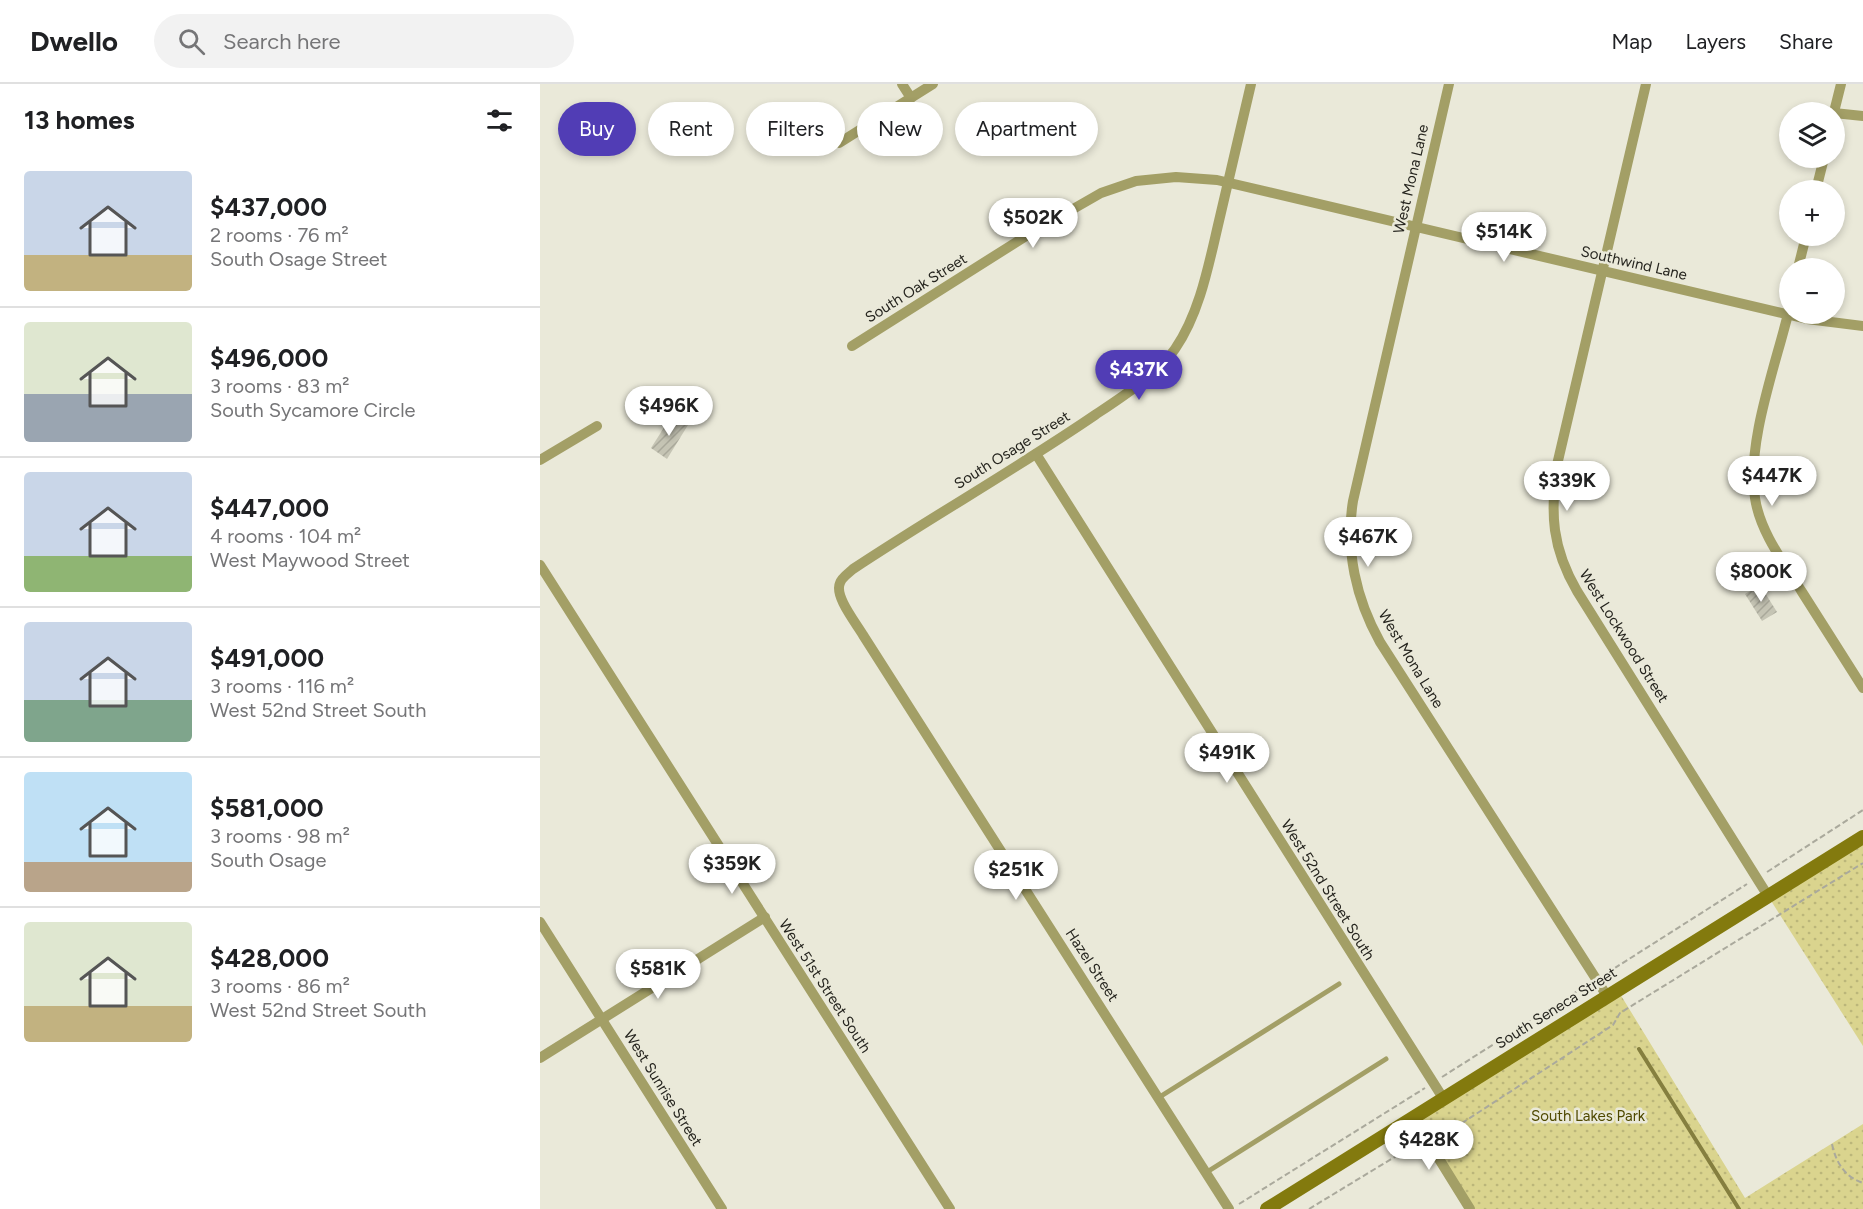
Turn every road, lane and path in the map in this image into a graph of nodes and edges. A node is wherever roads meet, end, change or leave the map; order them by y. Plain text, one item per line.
1 (902, 84) edge
2 (933, 84) edge
3 (1251, 84) edge
4 (1449, 84) edge
5 (1646, 84) edge
6 (1841, 84) edge
7 (911, 98) junction
8 (1837, 102) edge
9 (1845, 114) edge
10 (1863, 116) edge
11 (845, 139) edge
12 (1228, 183) junction
13 (1416, 227) junction
14 (1602, 271) junction
15 (1779, 308) edge
16 (1785, 324) edge
17 (1842, 324) edge
18 (1863, 327) edge
19 (852, 346) dead end
20 (597, 426) dead end
21 (1036, 454) junction
22 (540, 460) edge
23 (540, 565) edge
24 (839, 583) joint
25 (1863, 688) edge
26 (1863, 810) edge
27 (1863, 837) edge
28 (1863, 863) edge
29 (1757, 878) junction
30 (1768, 896) junction
31 (764, 917) junction
32 (540, 922) edge
33 (1596, 980) junction
34 (1339, 984) dead end
35 (1606, 996) junction
36 (602, 1019) junction
37 (540, 1058) edge
38 (1386, 1059) dead end
39 (1433, 1082) junction
40 (1158, 1098) junction
41 (1443, 1098) junction
42 (1413, 1117) junction
43 (1428, 1141) junction
44 (1832, 1144) dead end
45 (1207, 1172) junction
46 (1863, 1183) edge
47 (722, 1209) edge
48 (950, 1209) edge
49 (1230, 1209) edge
50 (1267, 1209) edge
51 (1309, 1209) edge
52 (1470, 1209) edge

1 - 7 street
2 - 7 street
3 - 12 street, South Osage Street
4 - 13 street, West Mona Lane
5 - 14 street, West Lockwood Street
6 - 8 street
7 - 11 street
9 - 10 street
12 - 13 street, Southwind Lane
12 - 19 street, South Oak Street
12 - 21 street, South Osage Street
13 - 14 street, Southwind Lane
13 - 33 street, West Mona Lane
14 - 15 street, Southwind Lane
14 - 29 street, West Lockwood Street
16 - 25 street
17 - 18 street, Southwind Lane
20 - 22 street
21 - 24 street, South Osage Street
21 - 39 street, West 52nd Street South
23 - 31 street, West 51st Street South
24 - 40 street, Hazel Street
26 - 29 path
27 - 30 street, South Seneca Street
28 - 43 path
29 - 30 street, West Lockwood Street
29 - 33 path
30 - 35 street, South Seneca Street
31 - 36 street
31 - 48 street, West 51st Street South
32 - 36 street, West Sunrise Street
33 - 35 street, West Mona Lane
33 - 39 path
34 - 40 lane
35 - 41 street, South Seneca Street
36 - 37 street
36 - 47 street, West Sunrise Street
38 - 45 lane
39 - 41 street, West 52nd Street South
39 - 49 path
40 - 45 street, Hazel Street
41 - 42 street, South Seneca Street
42 - 43 street
42 - 50 street, South Seneca Street
43 - 51 path
43 - 52 street
44 - 46 path
45 - 49 street, Hazel Street

